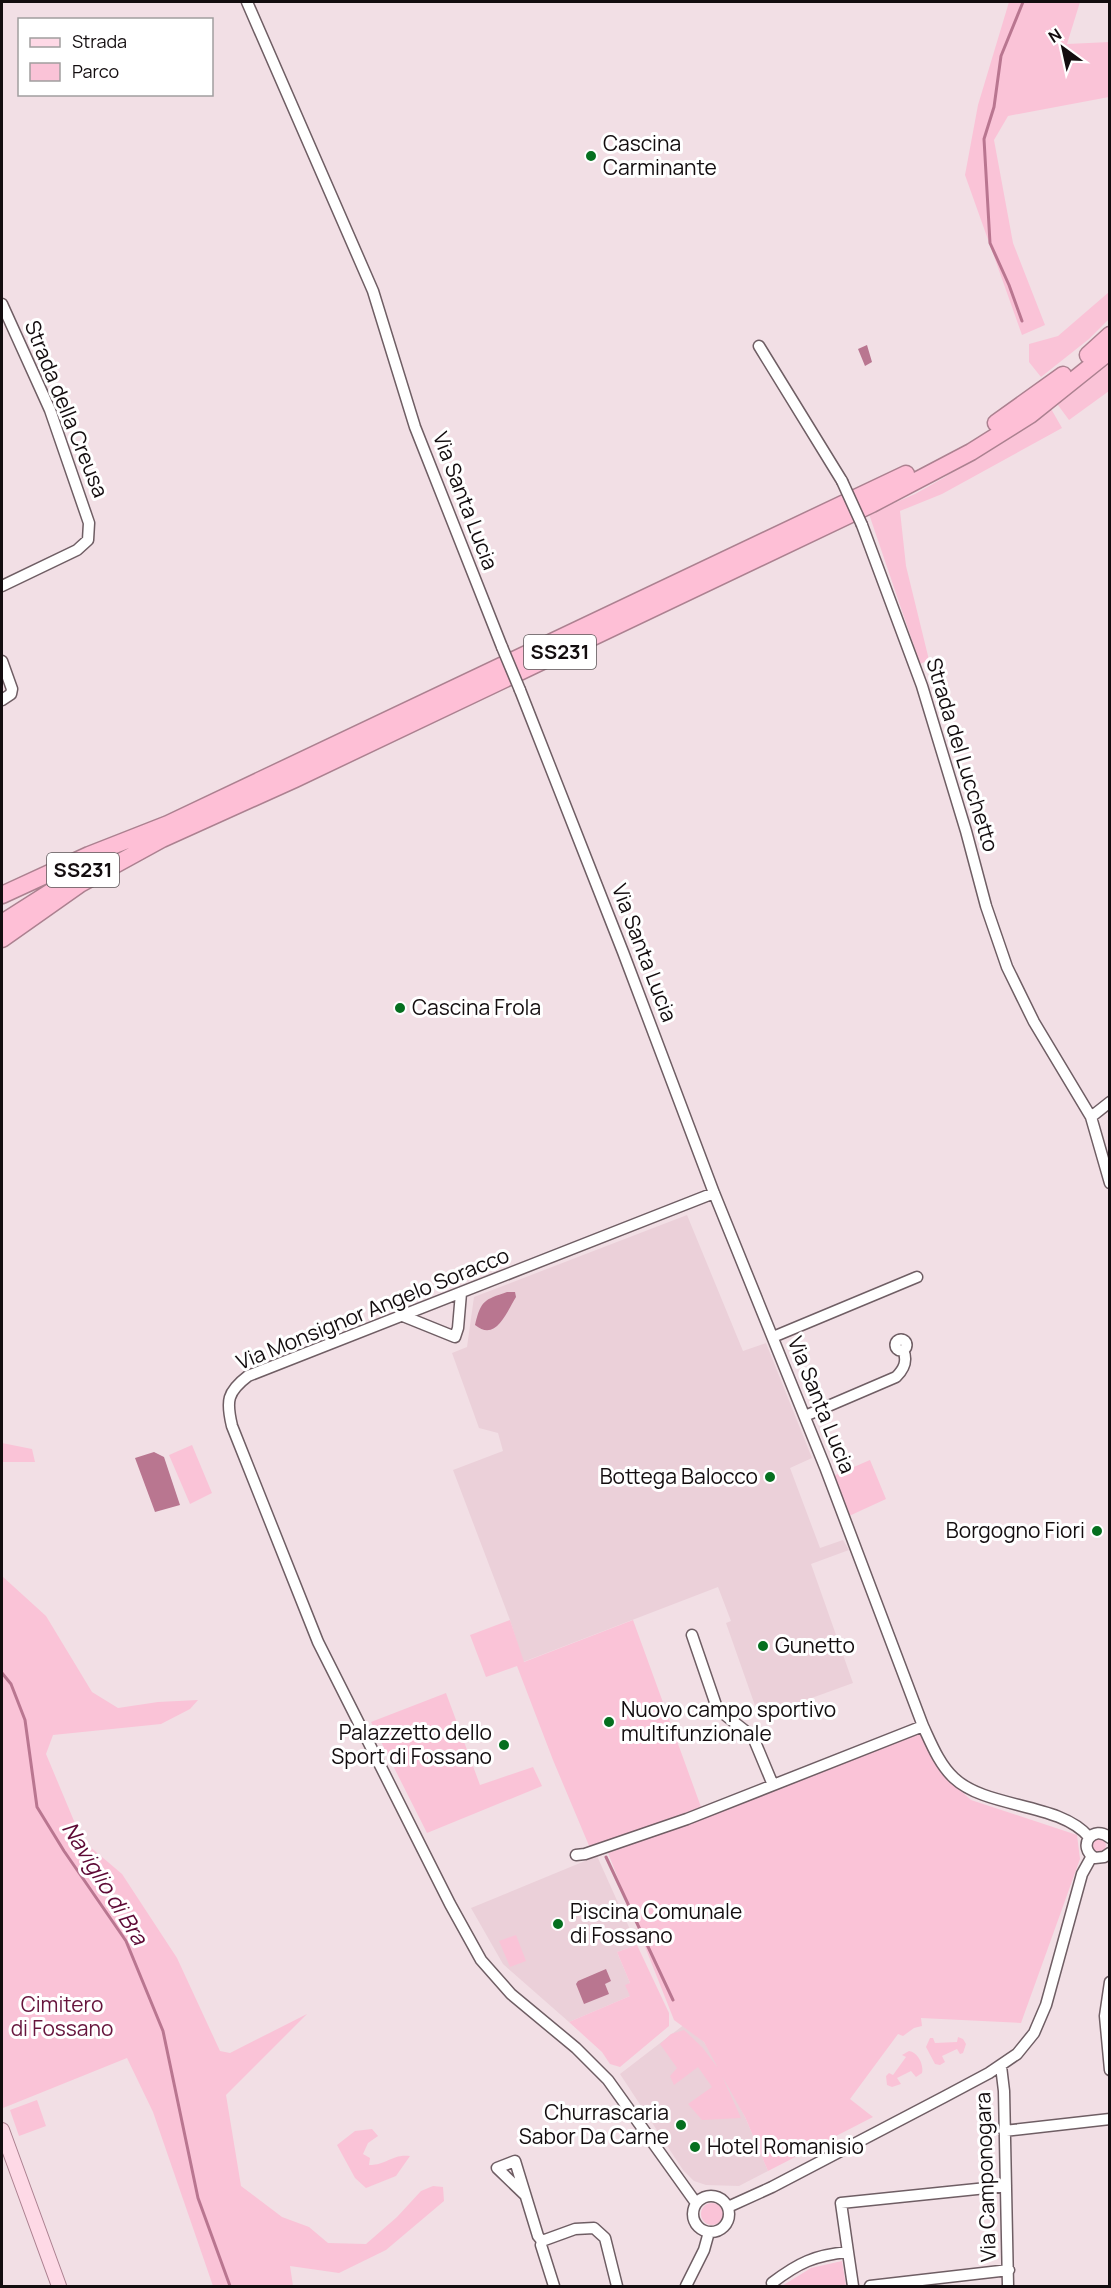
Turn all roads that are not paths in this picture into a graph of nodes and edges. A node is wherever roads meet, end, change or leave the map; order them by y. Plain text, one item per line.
1 (247, 2) edge
2 (2, 304) edge
3 (1110, 335) edge
4 (759, 346) dead end
5 (1110, 351) edge
6 (2, 586) edge
7 (2, 661) edge
8 (2, 700) edge
9 (168, 824) junction
10 (2, 895) edge
11 (2, 922) edge
12 (2, 939) edge
13 (1110, 1102) edge
14 (1091, 1117) junction
15 (1110, 1183) edge
16 (714, 1193) junction
17 (917, 1277) dead end
18 (461, 1293) junction
19 (403, 1316) junction
20 (773, 1337) junction
21 (903, 1350) dead end
22 (805, 1416) junction
23 (692, 1635) dead end
24 (923, 1726) junction
25 (773, 1785) junction
26 (1089, 1837) junction
27 (1110, 1838) edge
28 (1109, 1853) edge
29 (576, 1854) dead end
30 (1092, 1856) junction
31 (1110, 1982) edge
32 (1001, 2066) junction
33 (1110, 2070) edge
34 (1110, 2118) edge
35 (2, 2130) edge
36 (1004, 2131) junction
37 (1006, 2186) junction
38 (525, 2195) dead end
39 (696, 2203) junction
40 (728, 2206) junction
41 (709, 2232) junction
42 (542, 2241) junction
43 (848, 2252) junction
44 (1009, 2270) junction
45 (942, 2282) edge
46 (772, 2283) dead end
47 (905, 2285) edge
48 (59, 2286) edge
49 (554, 2286) edge
50 (617, 2286) edge
51 (685, 2286) edge
52 (853, 2286) edge
53 (870, 2286) edge
54 (1008, 2286) edge

1 - 16 street, Via Santa Lucia, bridge
2 - 6 street, Strada della Creusa
3 - 9 highway, SS231
4 - 14 street, Strada del Lucchetto, bridge
5 - 12 highway, SS231
7 - 8 street
9 - 10 highway
9 - 11 highway, SS231
13 - 14 street
14 - 15 street, Strada del Lucchetto
16 - 18 street, Via Monsignor Angelo Soracco
16 - 20 street, Via Santa Lucia
17 - 20 street
18 - 19 street, Via Monsignor Angelo Soracco
18 - 19 street
19 - 39 street, Via Monsignor Angelo Soracco
20 - 22 street, Via Santa Lucia
21 - 22 street
22 - 24 street, Via Santa Lucia
23 - 25 street
24 - 25 street
24 - 26 street, Via Santa Lucia
25 - 29 street
26 - 27 street
26 - 30 street
28 - 30 street
30 - 32 street
31 - 33 street
32 - 36 street, Via Camponogara
32 - 40 street
34 - 36 street
35 - 48 main road
36 - 37 street, Via Camponogara
37 - 43 street
37 - 44 street, Via Camponogara
38 - 42 street
39 - 40 street
39 - 41 street
40 - 41 street
41 - 51 street
42 - 49 street
42 - 50 street
43 - 46 street
43 - 52 street
44 - 45 street
44 - 54 street, Via Camponogara
45 - 47 street
47 - 53 street

